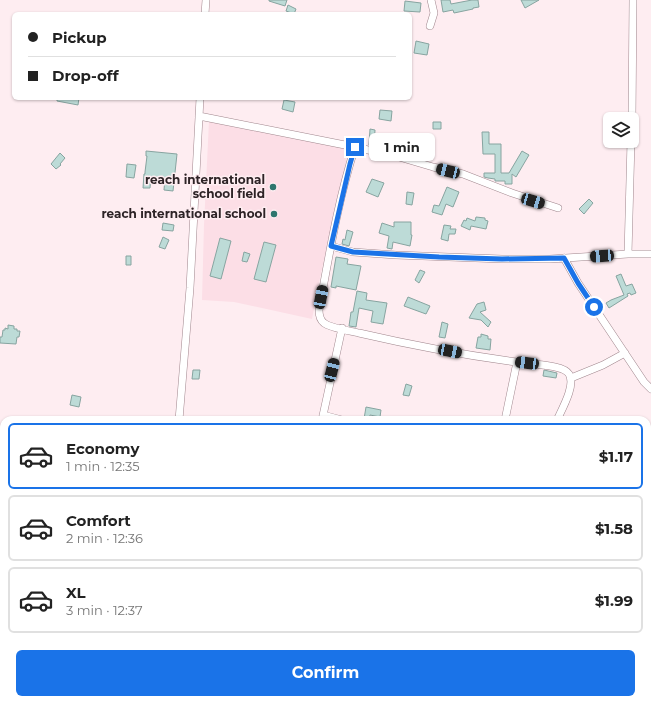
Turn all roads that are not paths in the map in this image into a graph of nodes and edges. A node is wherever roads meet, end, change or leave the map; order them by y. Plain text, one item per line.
1 (206, 0) edge
2 (431, 0) edge
3 (633, 0) edge
4 (205, 12) edge
5 (430, 26) dead end
6 (200, 100) edge
7 (632, 112) edge
8 (199, 116) junction
9 (355, 147) junction
10 (631, 148) edge
11 (558, 208) dead end
12 (331, 246) junction
13 (628, 254) junction
14 (651, 254) edge
15 (564, 258) junction
16 (342, 328) junction
17 (625, 353) junction
18 (517, 362) junction
19 (571, 378) junction
20 (651, 389) edge
21 (179, 416) edge
22 (322, 416) edge
23 (506, 416) edge
24 (559, 416) edge

1 - 4 street
2 - 5 street
3 - 7 street
6 - 8 street
8 - 9 street
8 - 21 street
9 - 11 street
9 - 12 street
10 - 13 street
12 - 15 street
12 - 16 street
13 - 14 street
13 - 15 street
15 - 17 street
16 - 18 street
16 - 22 street
17 - 19 street
17 - 20 street
18 - 19 street
18 - 23 street
19 - 24 street

